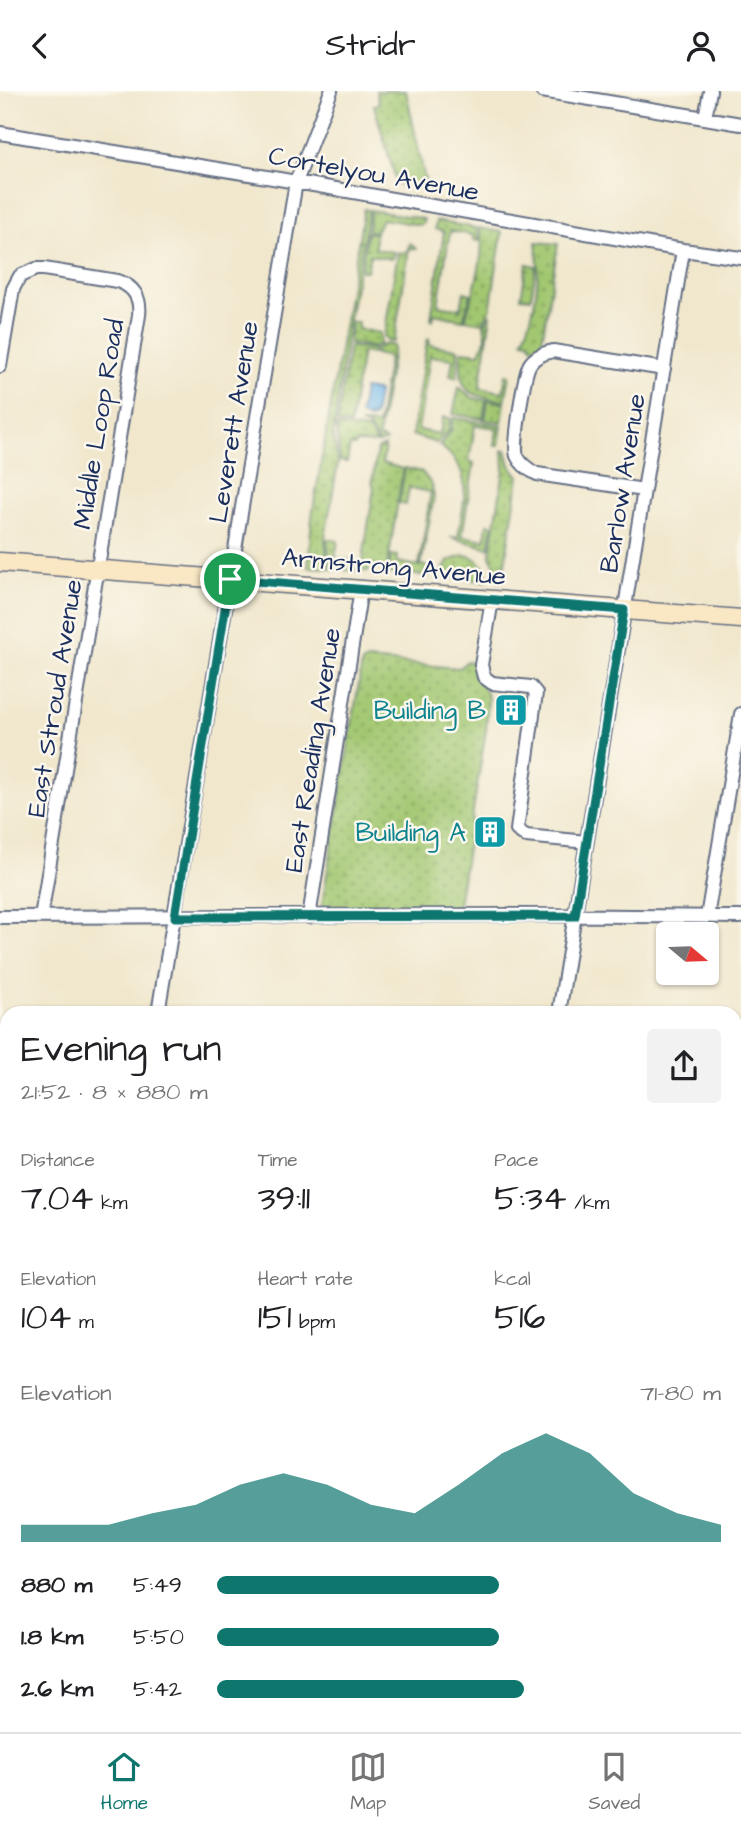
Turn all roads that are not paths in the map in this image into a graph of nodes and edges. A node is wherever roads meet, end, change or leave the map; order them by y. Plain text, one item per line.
1 (331, 91) edge
2 (542, 91) edge
3 (710, 91) edge
4 (705, 118) junction
5 (741, 124) edge
6 (0, 133) edge
7 (296, 182) junction
8 (683, 250) junction
9 (741, 258) edge
10 (0, 366) edge
11 (664, 369) junction
12 (644, 490) junction
13 (0, 562) edge
14 (98, 569) junction
15 (230, 579) junction
16 (361, 589) junction
17 (492, 600) junction
18 (624, 610) junction
19 (741, 619) edge
20 (741, 714) edge
21 (587, 842) junction
22 (575, 916) junction
23 (0, 917) edge
24 (41, 917) junction
25 (175, 917) junction
26 (309, 917) junction
27 (707, 917) junction
28 (741, 917) edge
29 (159, 1006) edge
30 (560, 1006) edge

1 - 7 street, Leverett Avenue
2 - 4 street
3 - 4 street
4 - 5 street
6 - 7 street, Cortelyou Avenue
7 - 8 street, Cortelyou Avenue
7 - 15 street, Leverett Avenue
8 - 9 street, Cortelyou Avenue
8 - 11 street, Barlow Avenue
10 - 14 street, Middle Loop Road
11 - 12 street, Barlow Avenue
11 - 12 street
12 - 18 street, Barlow Avenue
13 - 14 street, Armstrong Avenue
14 - 15 street, Armstrong Avenue
14 - 24 street, East Stroud Avenue
15 - 16 street, Armstrong Avenue
15 - 25 street, Leverett Avenue
16 - 17 street, Armstrong Avenue
16 - 26 street, East Reading Avenue
17 - 18 street, Armstrong Avenue
17 - 21 street
18 - 19 street, Armstrong Avenue
18 - 21 street, Barlow Avenue
20 - 27 street
21 - 22 street, Barlow Avenue
22 - 26 street
22 - 27 street
22 - 30 street, Barlow Avenue
23 - 24 street
24 - 25 street
25 - 26 street
25 - 29 street, Leverett Avenue
27 - 28 street

